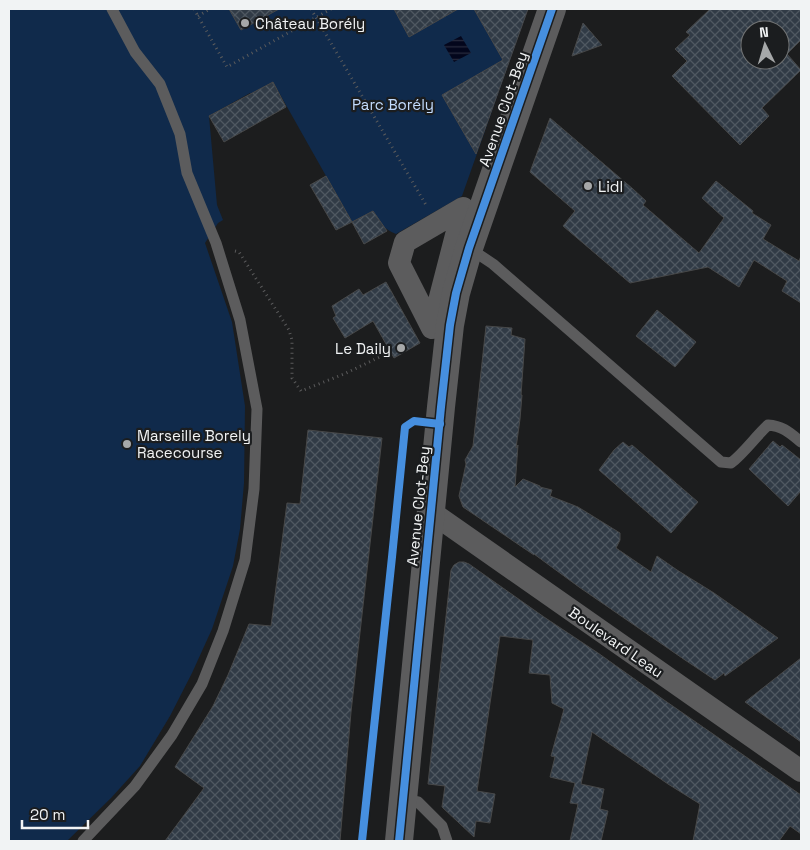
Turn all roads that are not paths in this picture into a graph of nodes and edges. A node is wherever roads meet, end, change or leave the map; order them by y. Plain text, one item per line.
1 (112, 9) edge
2 (552, 9) edge
3 (462, 253) junction
4 (801, 442) edge
5 (431, 512) junction
6 (801, 771) edge
7 (403, 799) junction
8 (83, 841) edge
9 (399, 841) edge
10 (447, 841) edge

1 - 8 lane
2 - 3 street, Avenue Clot-Bey
3 - 3 street
3 - 4 lane
3 - 5 street, Avenue Clot-Bey
5 - 6 street, Boulevard Leau
5 - 7 street, Avenue Clot-Bey
7 - 9 street, Avenue Clot-Bey
7 - 10 lane

